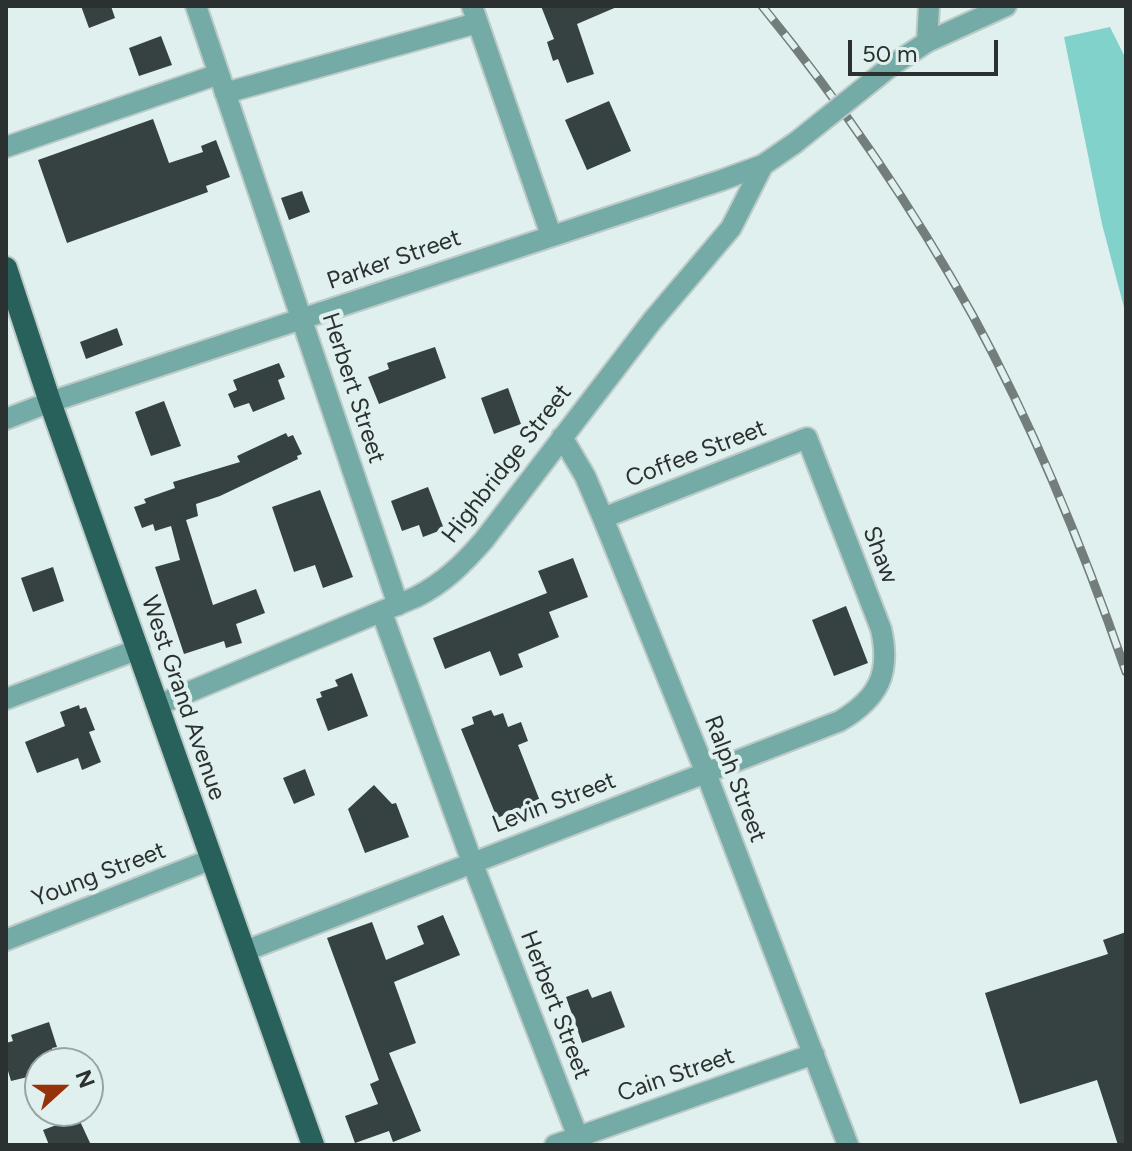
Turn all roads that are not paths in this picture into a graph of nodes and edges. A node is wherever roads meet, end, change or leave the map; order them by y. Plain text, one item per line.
1 (196, 6) edge
2 (929, 6) edge
3 (1006, 6) edge
4 (474, 14) edge
5 (927, 42) junction
6 (222, 84) junction
7 (6, 147) edge
8 (763, 165) junction
9 (551, 235) junction
10 (6, 268) edge
11 (302, 319) junction
12 (50, 402) junction
13 (6, 419) edge
14 (562, 437) junction
15 (807, 438) joint
16 (603, 518) junction
17 (390, 609) junction
18 (139, 649) junction
19 (874, 693) joint
20 (6, 699) edge
21 (158, 705) junction
22 (706, 773) junction
23 (212, 859) junction
24 (472, 862) junction
25 (6, 940) edge
26 (245, 951) junction
27 (814, 1054) junction
28 (580, 1141) edge
29 (313, 1145) edge
30 (555, 1145) edge
31 (848, 1145) edge

1 - 6 street, Herbert Street
2 - 5 street
3 - 5 street, Parker Street
4 - 6 street
4 - 9 street
5 - 8 street, Parker Street, bridge
6 - 7 street
6 - 11 street, Herbert Street
8 - 9 street, Parker Street
8 - 14 street, Highbridge Street
9 - 11 street, Parker Street
10 - 12 highway, West Grand Avenue
11 - 12 street, Parker Street
11 - 17 street, Herbert Street
12 - 13 street, Parker Street
12 - 18 highway, West Grand Avenue
14 - 16 street, Ralph Street
14 - 17 street, Highbridge Street
15 - 16 street, Coffee Street
15 - 19 street, Shaw
16 - 22 street, Ralph Street
17 - 21 street, Highbridge Street
17 - 24 street, Herbert Street
18 - 20 street
18 - 21 highway, West Grand Avenue
19 - 22 street, Levin Street
21 - 23 highway, West Grand Avenue
22 - 24 street, Levin Street
22 - 27 street, Ralph Street
23 - 25 street, Young Street
23 - 26 highway, West Grand Avenue
24 - 26 street, Levin Street
24 - 28 street, Herbert Street
26 - 29 highway, West Grand Avenue
27 - 28 street, Cain Street
27 - 31 street, Ralph Street
28 - 30 street, Cain Street

